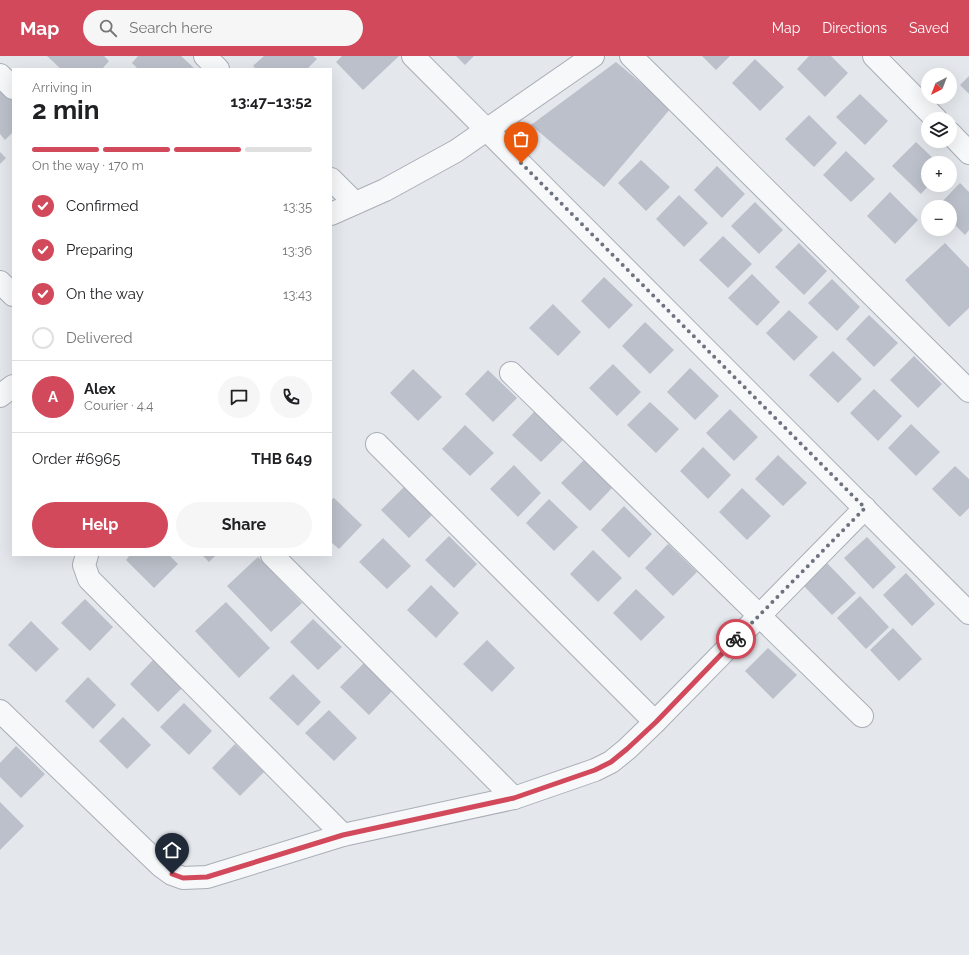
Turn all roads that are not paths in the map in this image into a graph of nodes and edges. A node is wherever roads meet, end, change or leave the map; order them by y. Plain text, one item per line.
1 (205, 56) edge
2 (413, 56) edge
3 (593, 56) edge
4 (631, 56) edge
5 (874, 56) edge
6 (217, 68) edge
7 (0, 75) edge
8 (12, 87) edge
9 (929, 112) edge
10 (488, 130) junction
11 (957, 141) edge
12 (969, 153) edge
13 (332, 180) edge
14 (356, 203) junction
15 (332, 214) edge
16 (0, 282) edge
17 (12, 294) edge
18 (511, 373) dead end
19 (12, 387) edge
20 (969, 391) edge
21 (0, 396) edge
22 (377, 444) dead end
23 (865, 508) junction
24 (87, 556) edge
25 (273, 556) edge
26 (969, 613) edge
27 (758, 615) junction
28 (0, 711) edge
29 (862, 716) dead end
30 (656, 722) junction
31 (514, 798) junction
32 (343, 835) junction

1 - 6 street
2 - 10 street
3 - 10 street
4 - 20 street
5 - 9 street
7 - 8 street
10 - 14 street
10 - 23 street
11 - 12 street
13 - 14 street
14 - 15 street
16 - 17 street
18 - 27 street
19 - 21 street
22 - 30 street
23 - 26 street
23 - 27 street
24 - 32 street
25 - 31 street
27 - 29 street
27 - 30 street
28 - 32 street
30 - 31 street
31 - 32 street

